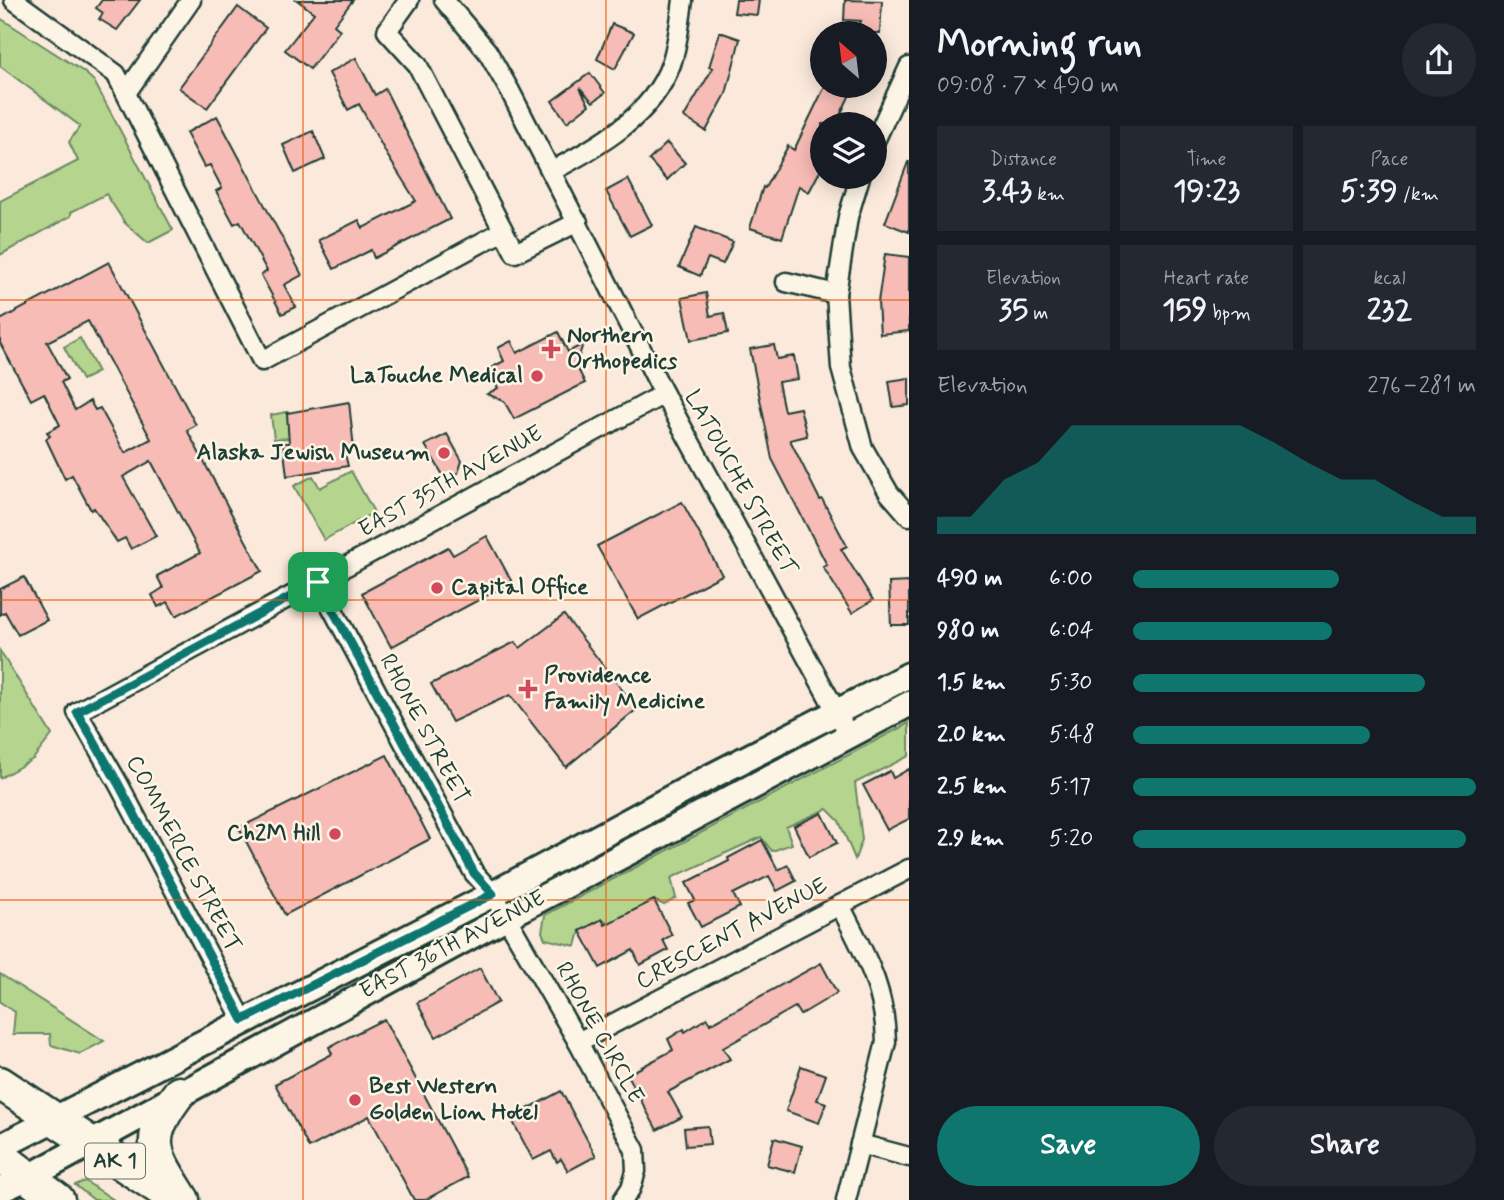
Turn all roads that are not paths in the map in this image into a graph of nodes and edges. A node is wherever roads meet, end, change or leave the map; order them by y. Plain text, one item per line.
1 (14, 0) edge
2 (191, 0) edge
3 (408, 0) edge
4 (444, 0) edge
5 (683, 0) edge
6 (909, 68) edge
7 (126, 93) junction
8 (887, 115) edge
9 (552, 171) junction
10 (856, 189) edge
11 (578, 222) junction
12 (503, 230) junction
13 (786, 282) dead end
14 (836, 294) junction
15 (664, 394) junction
16 (909, 516) edge
17 (318, 582) junction
18 (909, 675) edge
19 (909, 704) edge
20 (836, 711) junction
21 (77, 712) joint
22 (849, 735) junction
23 (909, 869) edge
24 (493, 894) junction
25 (840, 905) junction
26 (506, 917) junction
27 (243, 1020) junction
28 (578, 1042) junction
29 (0, 1083) edge
30 (179, 1093) junction
31 (54, 1120) junction
32 (88, 1143) junction
33 (860, 1144) junction
34 (0, 1147) edge
35 (0, 1156) edge
36 (909, 1157) edge
37 (29, 1177) junction
38 (0, 1190) edge
39 (58, 1200) edge
40 (177, 1200) edge
41 (183, 1200) edge
42 (623, 1200) edge
43 (846, 1200) edge

1 - 7 street
2 - 7 street
3 - 12 street
4 - 9 street, LATOUCHE STREET
5 - 9 street
6 - 8 street
7 - 12 street
9 - 11 street, LATOUCHE STREET
10 - 14 street
11 - 12 street
11 - 15 street, LATOUCHE STREET
13 - 14 street
14 - 16 street
15 - 17 street, EAST 35TH AVENUE
15 - 20 street, LATOUCHE STREET
17 - 21 street, EAST 35TH AVENUE
17 - 24 street, RHONE STREET
18 - 20 main road, EAST 36TH AVENUE
19 - 22 main road, EAST 36TH AVENUE
20 - 22 street, LATOUCHE STREET
20 - 24 main road, EAST 36TH AVENUE
21 - 27 street, COMMERCE STREET
22 - 26 main road, EAST 36TH AVENUE
23 - 25 street, CRESCENT AVENUE
24 - 26 street, RHONE CIRCLE
24 - 27 main road, EAST 36TH AVENUE
25 - 28 street, CRESCENT AVENUE
25 - 33 street
26 - 28 street, RHONE CIRCLE
26 - 30 main road, EAST 36TH AVENUE
27 - 31 main road, EAST 36TH AVENUE
28 - 42 street, RHONE CIRCLE
29 - 31 highway, AK 1
30 - 32 main road, EAST 36TH AVENUE
30 - 41 highway
31 - 32 highway, AK 1
31 - 34 main road, EAST 36TH AVENUE
32 - 37 main road, EAST 36TH AVENUE
32 - 40 highway, AK 1
33 - 36 street
33 - 43 street
35 - 37 highway
37 - 38 main road, EAST 36TH AVENUE
37 - 39 highway

